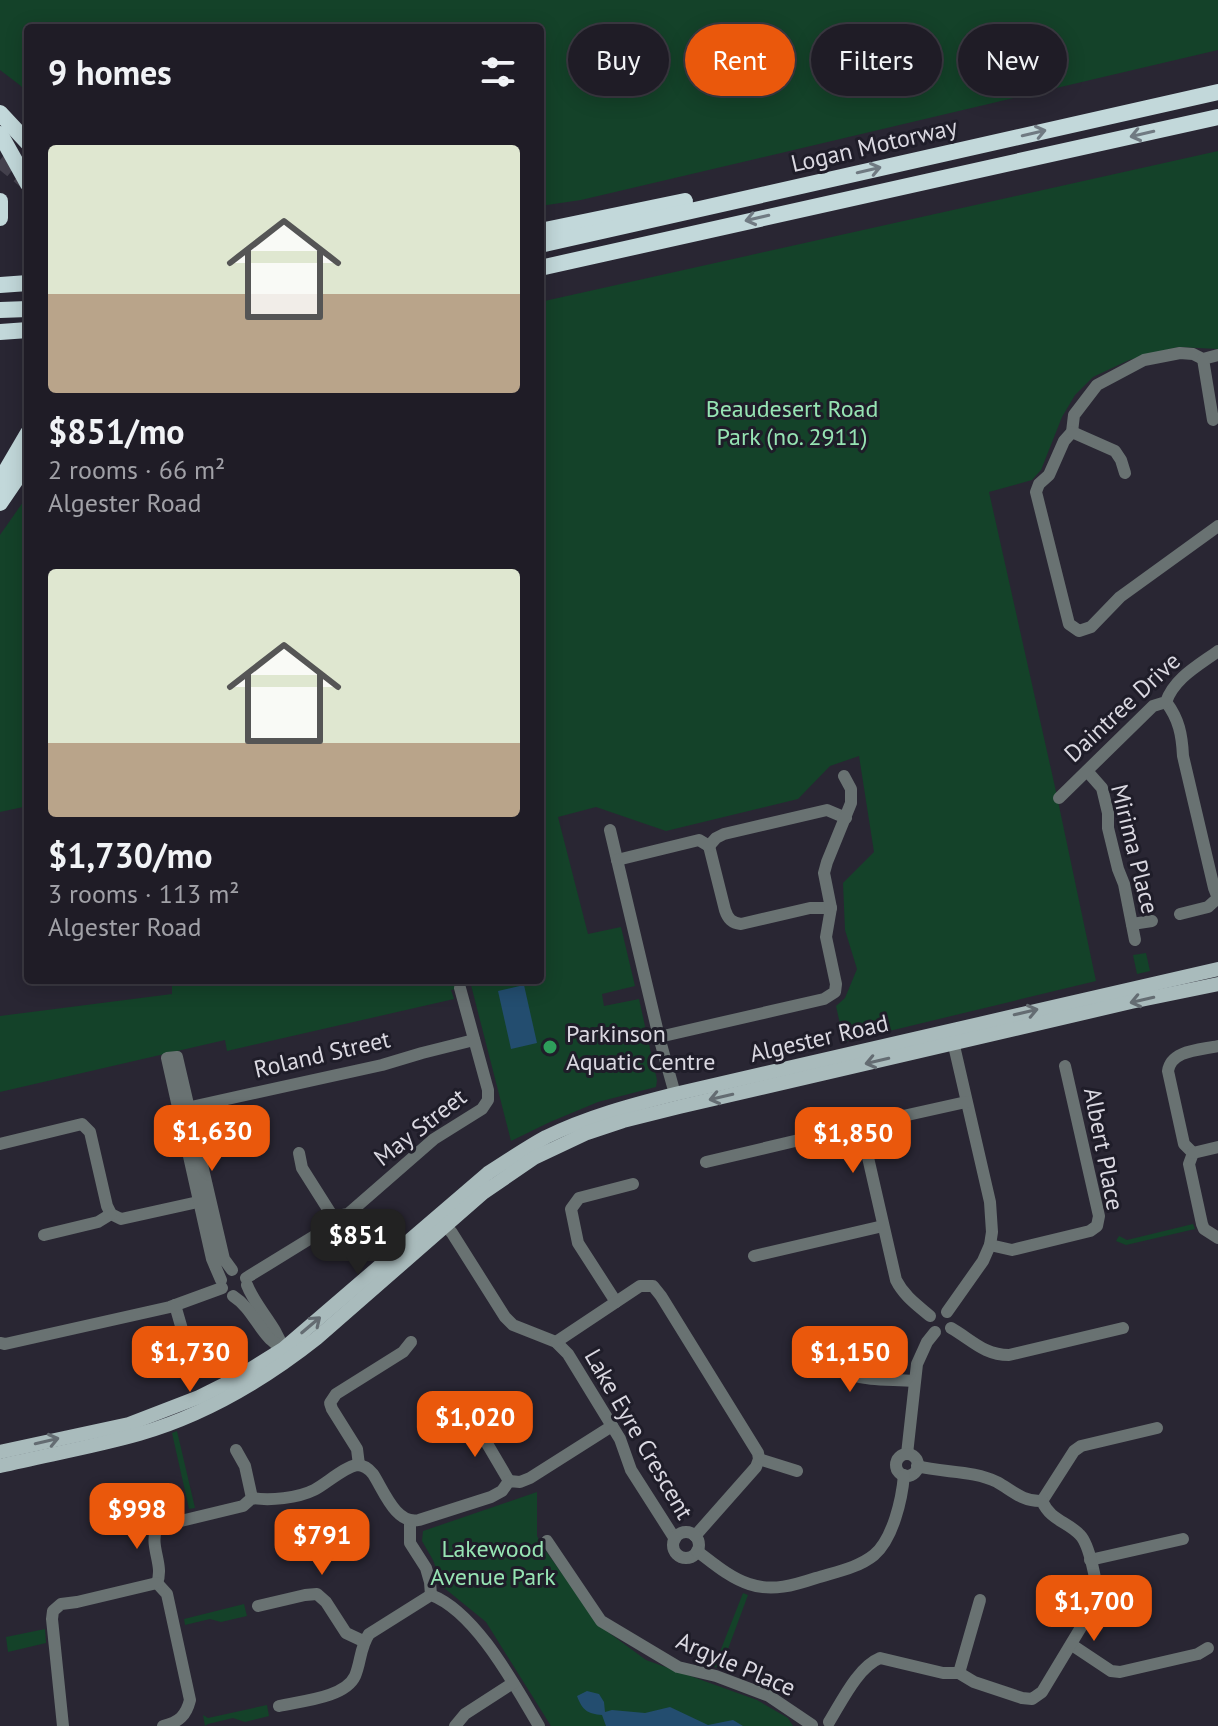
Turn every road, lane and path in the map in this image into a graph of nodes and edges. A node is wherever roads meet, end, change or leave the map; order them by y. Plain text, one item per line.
1 (1218, 92) edge
2 (0, 113) edge
3 (1218, 117) edge
4 (0, 134) edge
5 (24, 139) edge
6 (24, 177) edge
7 (793, 187) junction
8 (0, 201) edge
9 (0, 218) edge
10 (544, 230) edge
11 (544, 244) edge
12 (544, 267) edge
13 (24, 283) edge
14 (0, 285) edge
15 (24, 309) edge
16 (0, 310) edge
17 (24, 330) edge
18 (0, 332) edge
19 (1218, 355) edge
20 (1203, 359) junction
21 (1213, 420) dead end
22 (1072, 432) junction
23 (24, 440) edge
24 (24, 468) edge
25 (1125, 473) dead end
26 (0, 481) edge
27 (0, 503) edge
28 (1218, 526) edge
29 (1218, 651) edge
30 (1166, 702) junction
31 (1087, 771) junction
32 (844, 776) dead end
33 (1059, 798) dead end
34 (846, 818) junction
35 (610, 830) dead end
36 (709, 846) junction
37 (617, 860) junction
38 (1218, 898) edge
39 (831, 908) junction
40 (1180, 914) dead end
41 (1152, 921) dead end
42 (1132, 924) junction
43 (1135, 940) dead end
44 (1218, 969) edge
45 (1218, 984) edge
46 (460, 988) dead end
47 (659, 1037) junction
48 (952, 1037) junction
49 (474, 1040) junction
50 (1218, 1046) edge
51 (1065, 1066) dead end
52 (677, 1100) junction
53 (966, 1102) junction
54 (864, 1134) junction
55 (0, 1144) edge
56 (1218, 1147) edge
57 (299, 1153) dead end
58 (1193, 1153) junction
59 (706, 1162) dead end
60 (633, 1184) dead end
61 (205, 1200) junction
62 (111, 1214) junction
63 (333, 1217) junction
64 (441, 1221) junction
65 (883, 1226) junction
66 (44, 1235) dead end
67 (1218, 1238) edge
68 (990, 1245) junction
69 (754, 1256) dead end
70 (232, 1270) junction
71 (246, 1281) junction
72 (221, 1284) junction
73 (233, 1296) junction
74 (616, 1302) junction
75 (175, 1305) junction
76 (947, 1312) junction
77 (930, 1316) junction
78 (951, 1328) junction
79 (1123, 1328) dead end
80 (935, 1332) junction
81 (411, 1342) dead end
82 (556, 1342) junction
83 (0, 1343) edge
84 (813, 1347) dead end
85 (287, 1354) junction
86 (190, 1357) dead end
87 (914, 1381) junction
88 (472, 1418) dead end
89 (612, 1426) junction
90 (1157, 1428) dead end
91 (236, 1450) dead end
92 (0, 1452) edge
93 (907, 1454) junction
94 (759, 1459) junction
95 (359, 1465) junction
96 (0, 1466) edge
97 (917, 1466) junction
98 (797, 1471) dead end
99 (904, 1475) junction
100 (509, 1481) junction
101 (252, 1498) junction
102 (1042, 1501) junction
103 (410, 1522) junction
104 (695, 1536) junction
105 (675, 1539) junction
106 (1183, 1539) dead end
107 (547, 1541) dead end
108 (697, 1551) junction
109 (1090, 1560) junction
110 (157, 1583) junction
111 (431, 1595) junction
112 (980, 1600) dead end
113 (258, 1606) dead end
114 (363, 1641) junction
115 (1072, 1645) junction
116 (1208, 1648) dead end
117 (959, 1673) junction
118 (513, 1683) junction
119 (279, 1706) dead end
120 (184, 1716) junction
121 (831, 1724) edge
122 (812, 1725) edge
123 (63, 1726) edge
124 (163, 1726) edge
125 (194, 1726) edge
126 (455, 1726) edge
127 (539, 1726) edge

7 -> 1 highway, Logan Motorway
2 - 5 highway
3 -> 12 highway, Logan Motorway
4 - 6 highway
7 - 10 highway
7 - 11 highway, Logan Motorway
8 - 9 highway
13 - 14 highway
15 - 16 highway
17 - 18 highway
19 - 20 street
20 - 21 street
20 - 22 street
22 - 25 street
22 - 28 street
23 - 26 highway
24 - 27 highway
29 - 30 street, Daintree Drive
30 - 31 street, Daintree Drive
30 - 38 street
31 - 33 street, Daintree Drive
31 - 42 street, Mirima Place
32 - 34 street
34 - 36 street
34 - 39 street
35 - 37 street
36 - 37 street
36 - 39 street
37 - 47 street
38 - 40 street
39 - 47 street
41 - 42 street
42 - 43 street, Mirima Place
48 -> 44 main road, Algester Road
45 -> 48 main road, Algester Road
46 - 49 street, May Street
47 - 52 street
48 - 52 main road, Algester Road
48 - 53 street
49 - 61 street, Roland Street
49 - 63 street, May Street
50 - 58 street
51 - 68 street, Albert Place
52 - 64 main road, Algester Road
53 - 54 street
53 - 68 street
54 - 59 street
54 - 65 street
55 - 62 street
56 - 58 street
57 - 63 street
58 - 67 street
60 - 74 street
61 - 62 street
61 - 70 street
61 - 72 street
62 - 66 street
63 - 71 street, May Street
64 - 82 street, Lake Eyre Crescent
64 - 85 main road, Algester Road
65 - 69 street
65 - 77 street
68 - 76 street
70 - 71 street
70 - 72 street
71 - 73 street
71 - 85 street
72 - 73 street
72 - 75 street
73 - 85 street
74 - 82 street
74 - 94 street
75 - 83 street
75 - 86 street
76 - 77 street
76 - 78 street
77 - 80 street
78 - 79 street
78 - 80 street
80 - 87 street
81 - 95 street
82 - 89 street, Lake Eyre Crescent
84 - 87 street
92 -> 85 main road, Algester Road
85 - 96 main road, Algester Road
87 - 93 street
88 - 100 street
89 - 100 street
89 - 105 street, Lake Eyre Crescent
90 - 102 street
91 - 101 street
93 - 97 street
93 - 99 street
94 - 98 street
94 - 104 street
95 - 101 street
95 - 103 street
97 - 99 street
97 - 102 street
99 - 108 street, Lake Eyre Crescent
100 - 103 street
101 - 110 street
102 - 109 street
103 - 111 street
104 - 105 street
104 - 108 street
105 - 108 street
106 - 109 street
107 - 122 street, Argyle Place
109 - 115 street
110 - 120 street
110 - 123 street
111 - 114 street
111 - 118 street
112 - 117 street
113 - 114 street
114 - 119 street
115 - 116 street
115 - 117 street
117 - 121 street
118 - 126 street
118 - 127 street
120 - 124 street
120 - 125 street
121 - 122 street

